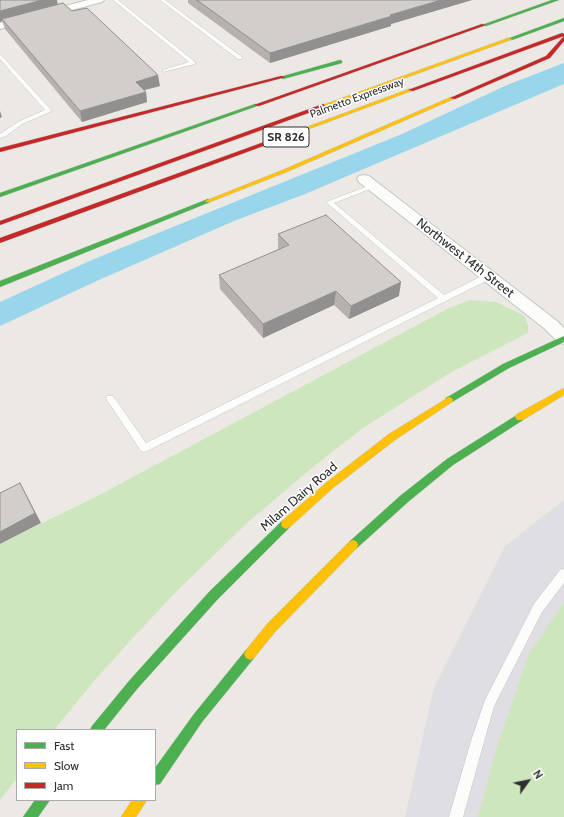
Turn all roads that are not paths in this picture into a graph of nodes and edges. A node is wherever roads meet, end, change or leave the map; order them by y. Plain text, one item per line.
1 (95, 0) edge
2 (115, 0) edge
3 (162, 0) edge
4 (557, 0) edge
5 (564, 11) edge
6 (564, 19) edge
7 (0, 26) edge
8 (564, 34) edge
9 (564, 38) edge
10 (428, 45) junction
11 (374, 53) dead end
12 (0, 56) edge
13 (240, 58) dead end
14 (352, 58) dead end
15 (165, 71) dead end
16 (93, 127) junction
17 (216, 135) dead end
18 (0, 136) edge
19 (0, 150) edge
20 (0, 158) edge
21 (369, 182) joint
22 (0, 195) edge
23 (0, 223) edge
24 (2, 240) edge
25 (489, 276) junction
26 (0, 284) edge
27 (444, 298) junction
28 (564, 338) edge
29 (564, 392) edge
30 (110, 398) dead end
31 (564, 574) edge
32 (97, 729) edge
33 (156, 778) edge
34 (42, 801) edge
35 (139, 801) edge
36 (30, 817) edge
37 (128, 817) edge
38 (456, 817) edge

1 - 7 street
2 - 15 lane
3 - 13 lane
4 - 10 main road
5 - 17 main road
6 - 23 main road
8 - 24 main road, Palmetto Expressway / SR 826
9 - 26 main road
10 - 11 main road
10 - 22 main road
12 - 18 lane
14 - 16 main road
16 - 19 main road
16 - 20 main road
21 - 25 street, Northwest 14th Street
21 - 27 lane
25 - 27 lane
25 - 28 street, Northwest 14th Street
27 - 30 lane
28 - 32 main road, Milam Dairy Road
29 - 33 main road
31 - 38 lane
34 - 36 main road
35 - 37 main road

